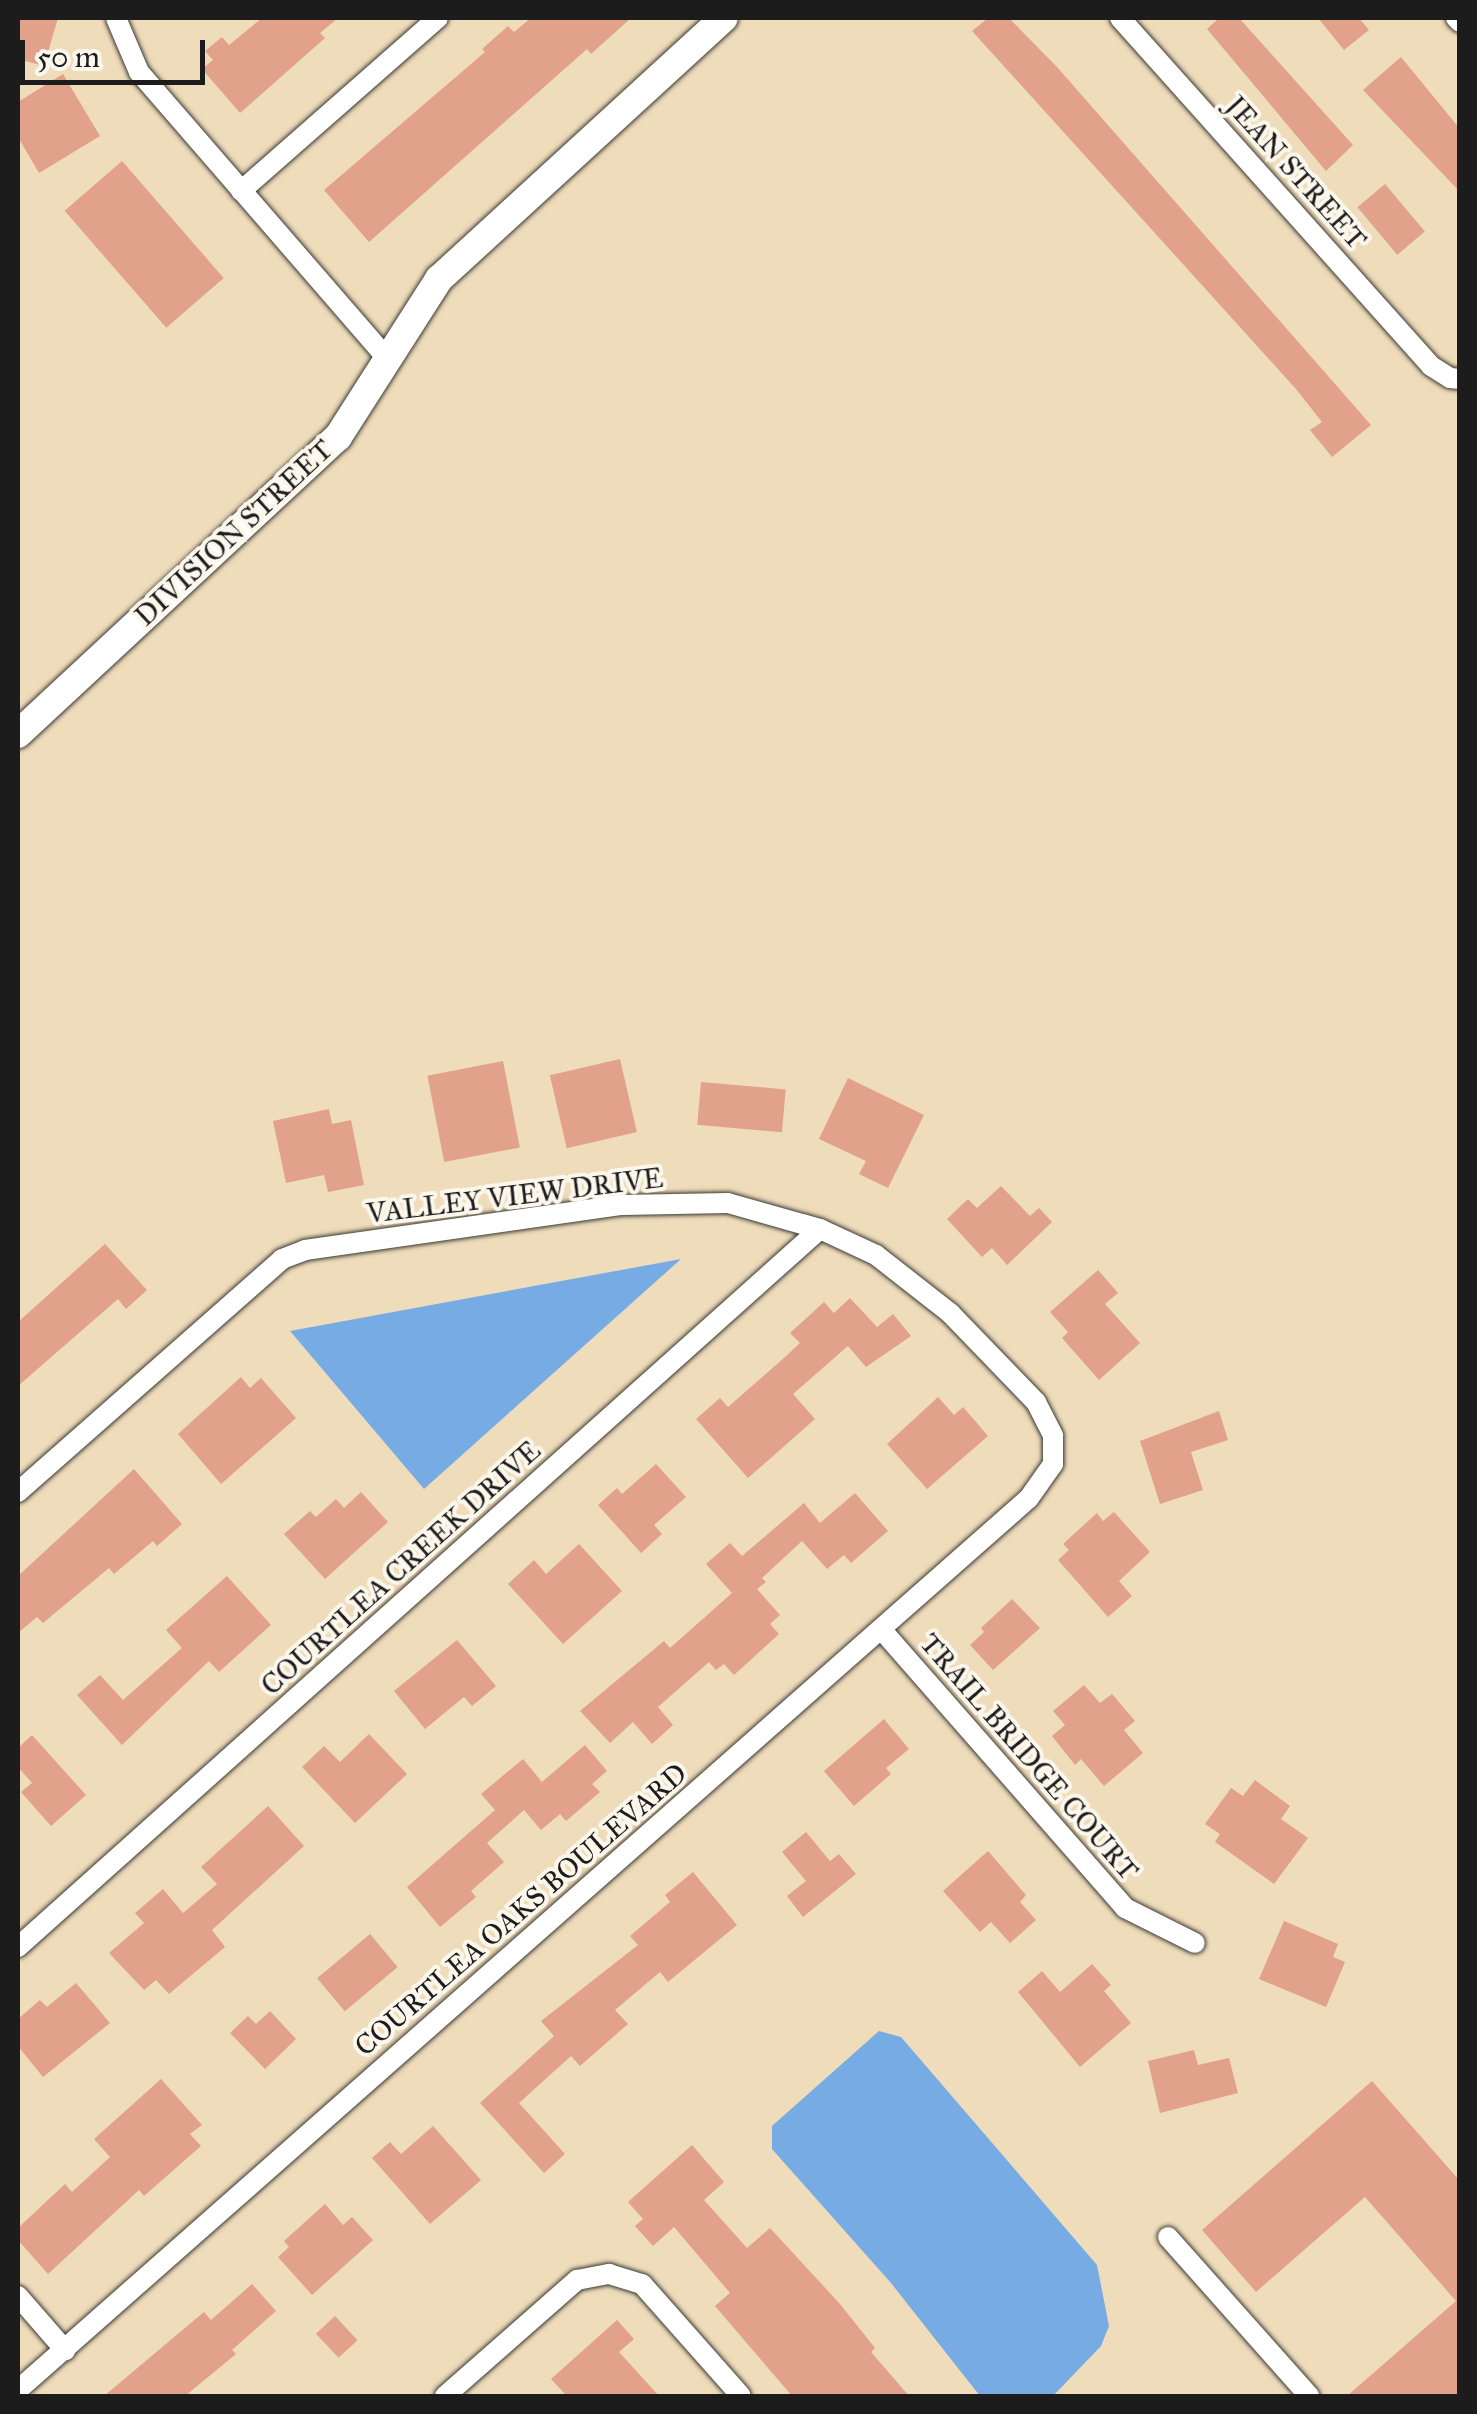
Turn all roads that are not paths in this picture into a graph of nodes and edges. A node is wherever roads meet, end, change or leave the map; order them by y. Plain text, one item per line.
1 (116, 18) edge
2 (438, 18) edge
3 (724, 18) edge
4 (1120, 18) edge
5 (242, 191) junction
6 (387, 358) junction
7 (1460, 379) edge
8 (18, 734) edge
9 (820, 1230) junction
10 (1053, 1464) joint
11 (18, 1492) edge
12 (880, 1629) junction
13 (1195, 1943) dead end
14 (18, 1947) edge
15 (1168, 2236) dead end
16 (18, 2296) edge
17 (64, 2350) junction
18 (18, 2390) edge
19 (445, 2396) edge
20 (740, 2396) edge
21 (1310, 2396) edge

1 - 5 street
2 - 5 street
3 - 6 street, DIVISION STREET
4 - 7 street, JEAN STREET
5 - 6 street
6 - 8 street, DIVISION STREET
9 - 10 street, VALLEY VIEW DRIVE
9 - 11 street, VALLEY VIEW DRIVE
9 - 14 street, COURTLEA CREEK DRIVE
10 - 12 street, COURTLEA OAKS BOULEVARD
12 - 13 street, TRAIL BRIDGE COURT
12 - 17 street, COURTLEA OAKS BOULEVARD
15 - 21 street
16 - 17 street
17 - 18 street, COURTLEA OAKS BOULEVARD
19 - 20 street

